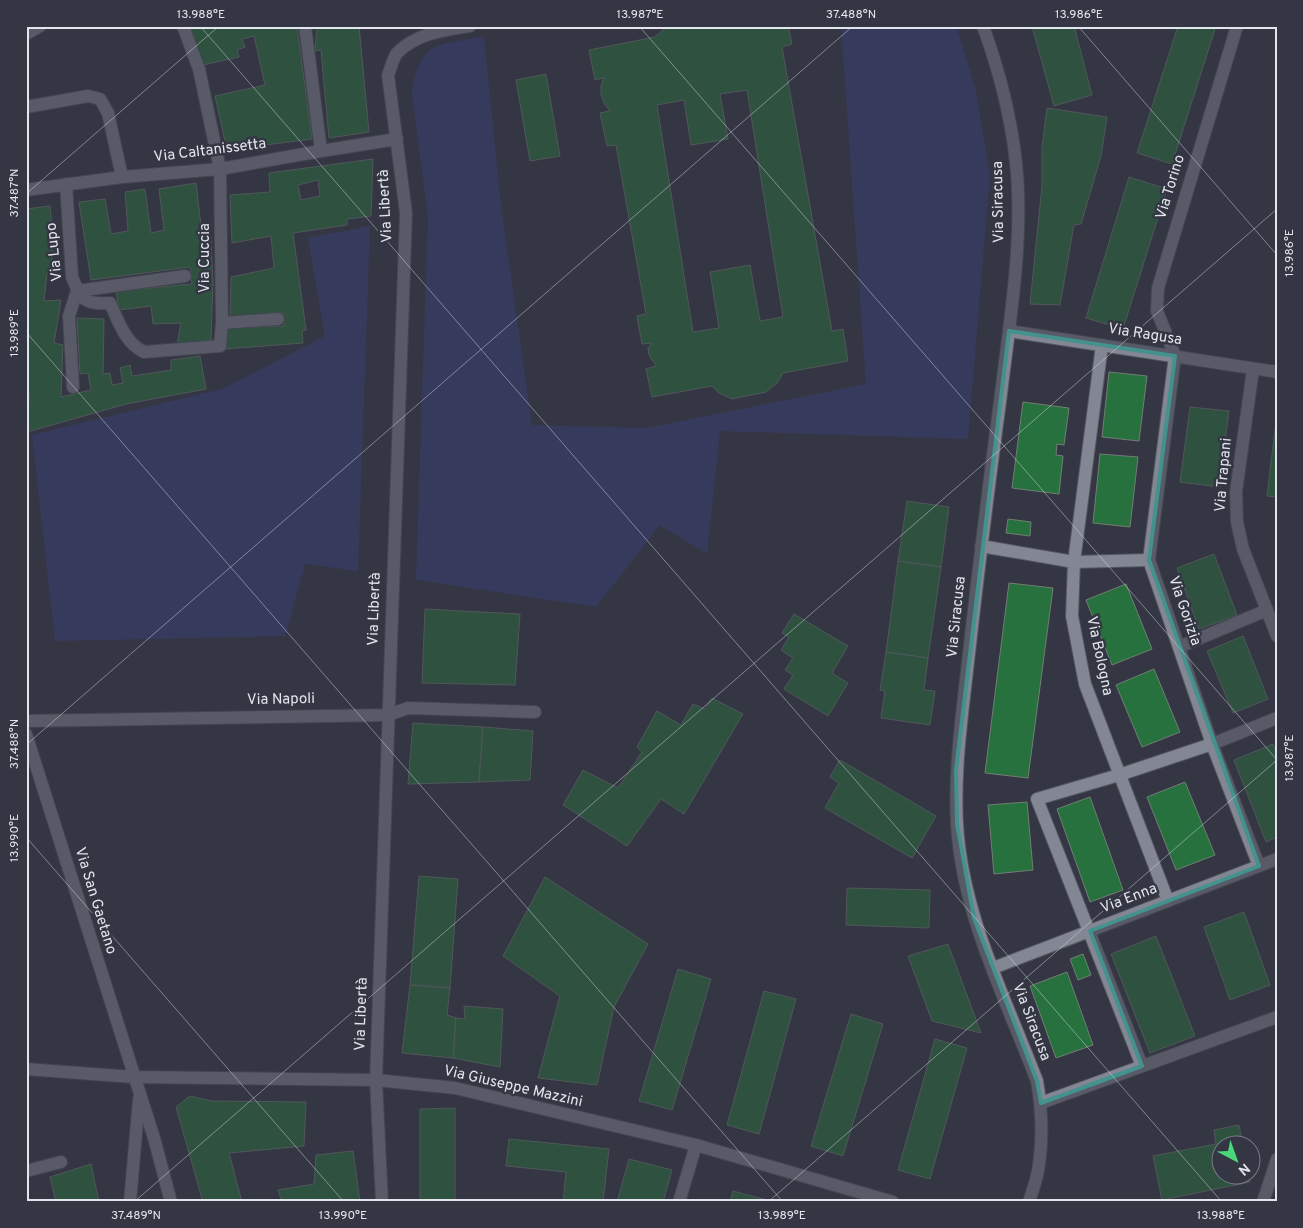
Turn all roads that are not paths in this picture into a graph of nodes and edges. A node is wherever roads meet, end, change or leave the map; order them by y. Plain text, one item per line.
1 (40, 26) edge
2 (183, 26) edge
3 (305, 26) edge
4 (470, 26) edge
5 (984, 26) edge
6 (1237, 26) edge
7 (26, 34) edge
8 (26, 107) edge
9 (397, 139) junction
10 (321, 150) junction
11 (220, 169) junction
12 (122, 178) junction
13 (66, 184) junction
14 (26, 190) edge
15 (185, 276) dead end
16 (77, 291) junction
17 (278, 319) dead end
18 (222, 323) junction
19 (1009, 331) junction
20 (1102, 345) junction
21 (220, 346) joint
22 (1175, 356) junction
23 (1254, 369) junction
24 (1277, 372) edge
25 (73, 387) dead end
26 (981, 546) junction
27 (1149, 560) junction
28 (1074, 562) junction
29 (1267, 610) junction
30 (1277, 636) edge
31 (1179, 647) junction
32 (534, 712) dead end
33 (388, 715) junction
34 (1277, 718) edge
35 (26, 721) edge
36 (26, 734) edge
37 (1212, 744) junction
38 (1119, 775) junction
39 (1277, 859) edge
40 (1259, 866) junction
41 (1168, 901) junction
42 (1090, 932) junction
43 (993, 968) junction
44 (1277, 1017) edge
45 (1142, 1066) junction
46 (26, 1069) edge
47 (133, 1077) junction
48 (376, 1080) junction
49 (140, 1094) junction
50 (1041, 1102) junction
51 (696, 1145) junction
52 (1277, 1158) edge
53 (61, 1162) dead end
54 (26, 1171) edge
55 (130, 1202) edge
56 (171, 1202) edge
57 (382, 1202) edge
58 (679, 1202) edge
59 (893, 1202) edge
60 (1029, 1202) edge
61 (1263, 1202) edge

1 - 7 street
2 - 11 street, Via Cuccia
3 - 10 street
4 - 9 street, Via Libertà
5 - 19 street, Via Siracusa
6 - 22 street, Via Torino
8 - 12 street
9 - 10 street, Via Caltanissetta
9 - 33 street, Via Libertà
10 - 11 street, Via Caltanissetta
11 - 12 street, Via Caltanissetta
11 - 18 street, Via Cuccia
12 - 13 street, Via Caltanissetta
13 - 14 street, Via Caltanissetta
13 - 16 street, Via Lupo
15 - 16 street
16 - 21 street, Via Lupo
16 - 25 street
17 - 18 street
18 - 21 street, Via Cuccia
19 - 20 street, Via Ragusa
19 - 26 street, Via Siracusa
20 - 22 street, Via Ragusa
20 - 28 street, Via Bologna
22 - 23 street, Via Ragusa
22 - 27 street, Via Gorizia
23 - 24 street, Via Ragusa
23 - 29 street, Via Trapani
26 - 28 street
26 - 43 street, Via Siracusa
27 - 28 street
27 - 31 street, Via Gorizia
28 - 38 street, Via Bologna
29 - 30 street, Via Trapani
29 - 31 street
31 - 37 street, Via Gorizia
32 - 33 street, Via Napoli
33 - 35 street, Via Napoli
33 - 48 street, Via Libertà
34 - 37 street
36 - 47 street, Via San Gaetano
37 - 38 street
37 - 40 street, Via Gorizia
38 - 41 street, Via Bologna
38 - 42 street
39 - 40 street, Via Enna
40 - 41 street, Via Enna
41 - 42 street, Via Enna
42 - 43 street, Via Enna
42 - 45 street
43 - 50 street, Via Siracusa
44 - 45 street
45 - 50 street
46 - 47 street, Via Giuseppe Mazzini
47 - 48 street, Via Giuseppe Mazzini
47 - 49 street, Via San Gaetano
48 - 51 street, Via Giuseppe Mazzini
48 - 57 street, Via Libertà
49 - 55 street
49 - 56 street, Via San Gaetano
50 - 60 street, Via Siracusa
51 - 58 street
51 - 59 street, Via Giuseppe Mazzini
52 - 61 street
53 - 54 street

